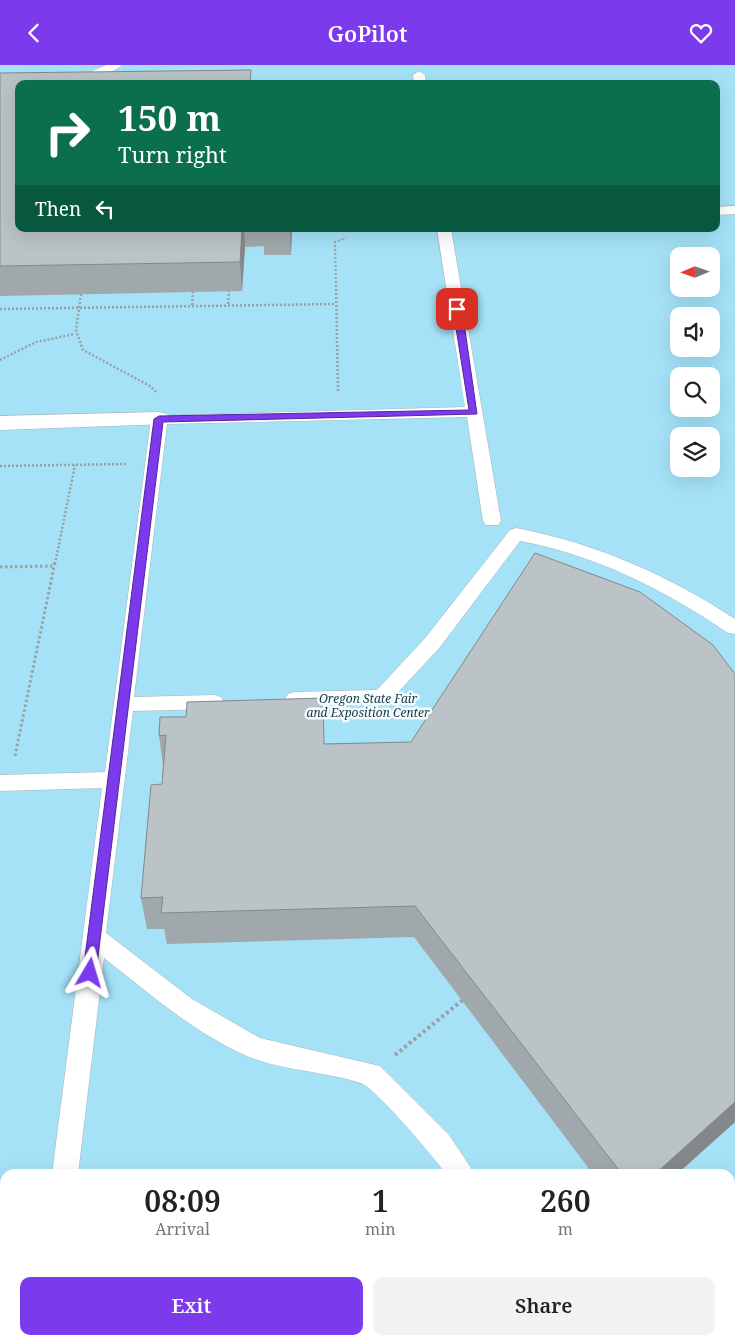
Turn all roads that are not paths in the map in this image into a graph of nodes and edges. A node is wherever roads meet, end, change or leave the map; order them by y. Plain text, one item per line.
1 (116, 65) edge
2 (64, 76) edge
3 (735, 210) edge
4 (720, 211) edge
5 (444, 232) edge
6 (474, 412) junction
7 (159, 419) junction
8 (0, 423) edge
9 (492, 521) dead end
10 (735, 627) edge
11 (272, 700) edge
12 (233, 701) edge
13 (123, 704) junction
14 (114, 780) junction
15 (5, 783) edge
16 (94, 937) junction
17 (65, 1169) edge
18 (458, 1169) edge

1 - 2 lane
3 - 4 lane
5 - 6 lane
6 - 7 lane
6 - 9 lane
7 - 8 street
7 - 13 lane
10 - 11 lane
12 - 13 lane
13 - 14 lane
14 - 15 lane
14 - 16 lane
16 - 17 lane
16 - 18 lane

